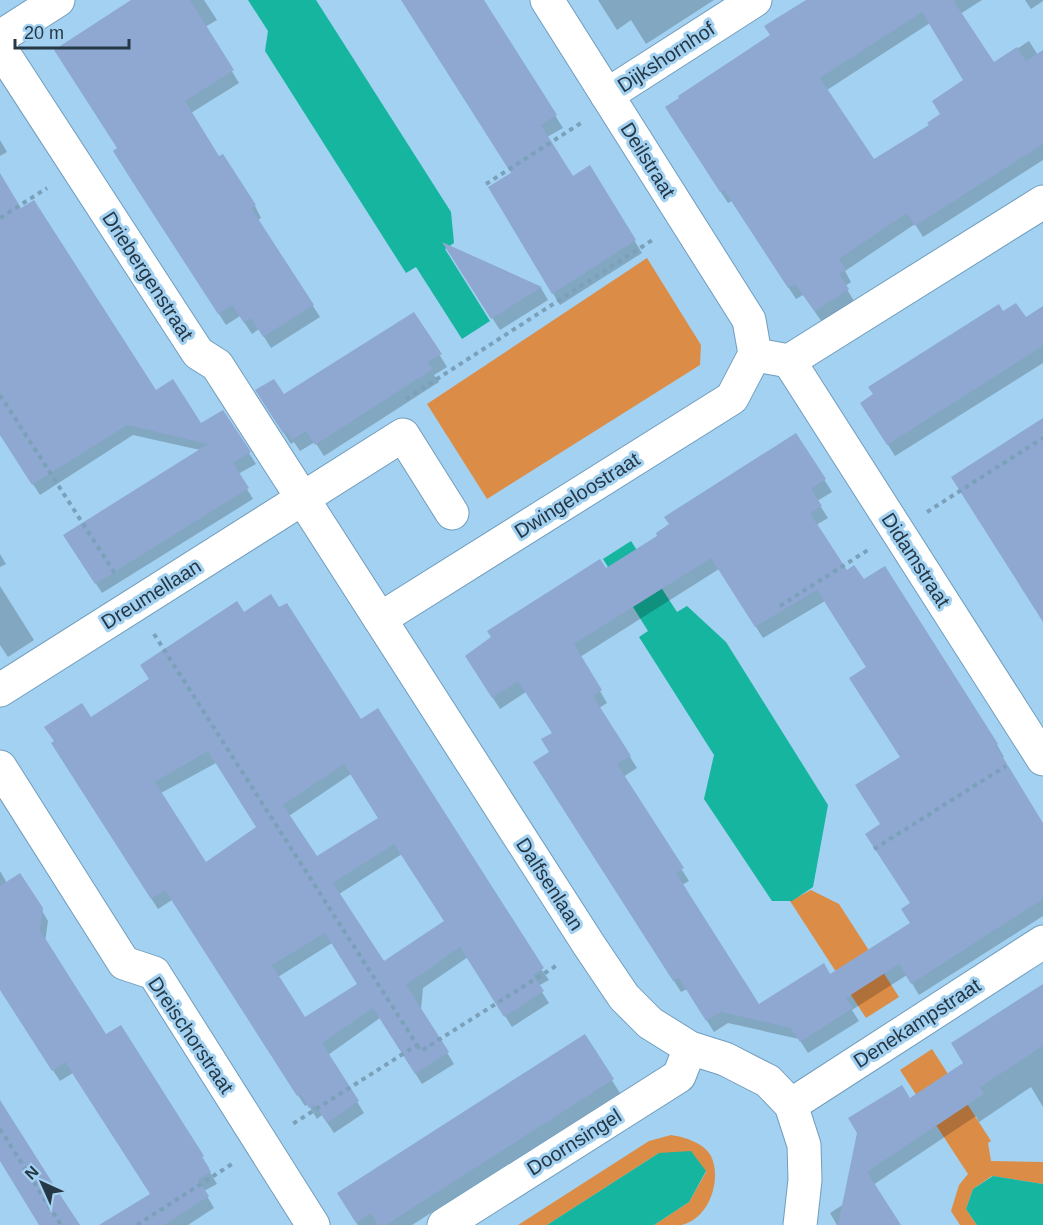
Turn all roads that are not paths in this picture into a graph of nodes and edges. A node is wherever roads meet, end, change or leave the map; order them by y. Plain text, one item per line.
1 (58, 0) edge
2 (547, 0) edge
3 (755, 0) edge
4 (0, 37) edge
5 (0, 48) edge
6 (610, 99) junction
7 (1043, 202) edge
8 (755, 354) junction
9 (789, 362) junction
10 (302, 498) junction
11 (452, 513) dead end
12 (380, 619) junction
13 (0, 690) edge
14 (1039, 753) edge
15 (0, 767) edge
16 (1043, 942) edge
17 (690, 1048) junction
18 (791, 1105) junction
19 (313, 1225) edge
20 (444, 1225) edge
21 (800, 1225) edge

1 - 4 street
2 - 6 street, Deilstraat
3 - 6 street, Dijkshornhof
5 - 10 street, Driebergenstraat
6 - 8 street, Deilstraat
7 - 9 street
8 - 9 street
8 - 12 street, Dwingeloostraat
9 - 14 street, Didamstraat
10 - 11 street, Dreumellaan
10 - 12 street, Dalfsenlaan
10 - 13 street, Dreumellaan
12 - 17 street, Dalfsenlaan
15 - 19 street, Dreischorstraat
16 - 18 street, Denekampstraat
17 - 18 street, Dalfsenlaan
17 - 20 street, Doornsingel
18 - 21 street, Dalfsenlaan

